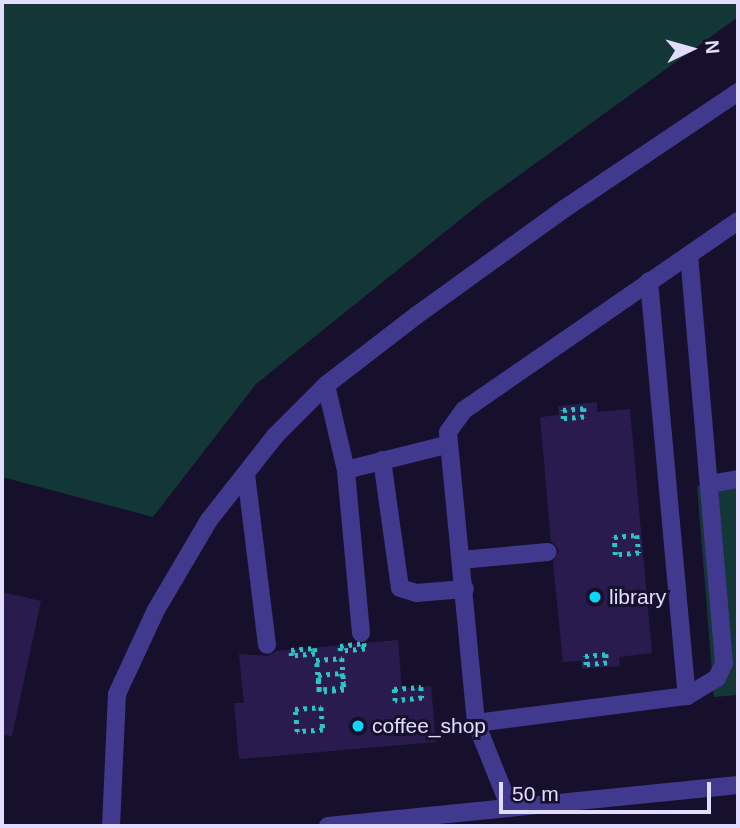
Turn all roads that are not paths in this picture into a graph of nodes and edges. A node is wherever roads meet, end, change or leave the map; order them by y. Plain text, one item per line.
1 (738, 92) edge
2 (738, 222) edge
3 (689, 256) junction
4 (649, 281) junction
5 (326, 385) junction
6 (446, 445) junction
7 (382, 460) junction
8 (345, 463) junction
9 (246, 474) junction
10 (738, 479) edge
11 (710, 484) junction
12 (548, 552) dead end
13 (461, 560) junction
14 (465, 589) junction
15 (361, 633) dead end
16 (267, 646) dead end
17 (687, 696) junction
18 (476, 723) junction
19 (738, 785) edge
20 (510, 808) junction
21 (111, 826) edge
22 (328, 826) edge

1 - 5 street
2 - 3 street
3 - 4 street
3 - 11 street
4 - 6 street
4 - 17 street
5 - 8 street
5 - 9 street
6 - 7 street
6 - 13 street
7 - 8 street
7 - 14 street
8 - 15 street
9 - 16 street
9 - 21 street
10 - 11 street
11 - 17 street
12 - 13 street
13 - 14 street
14 - 18 street
17 - 18 street
18 - 20 street
19 - 20 street
20 - 22 street

